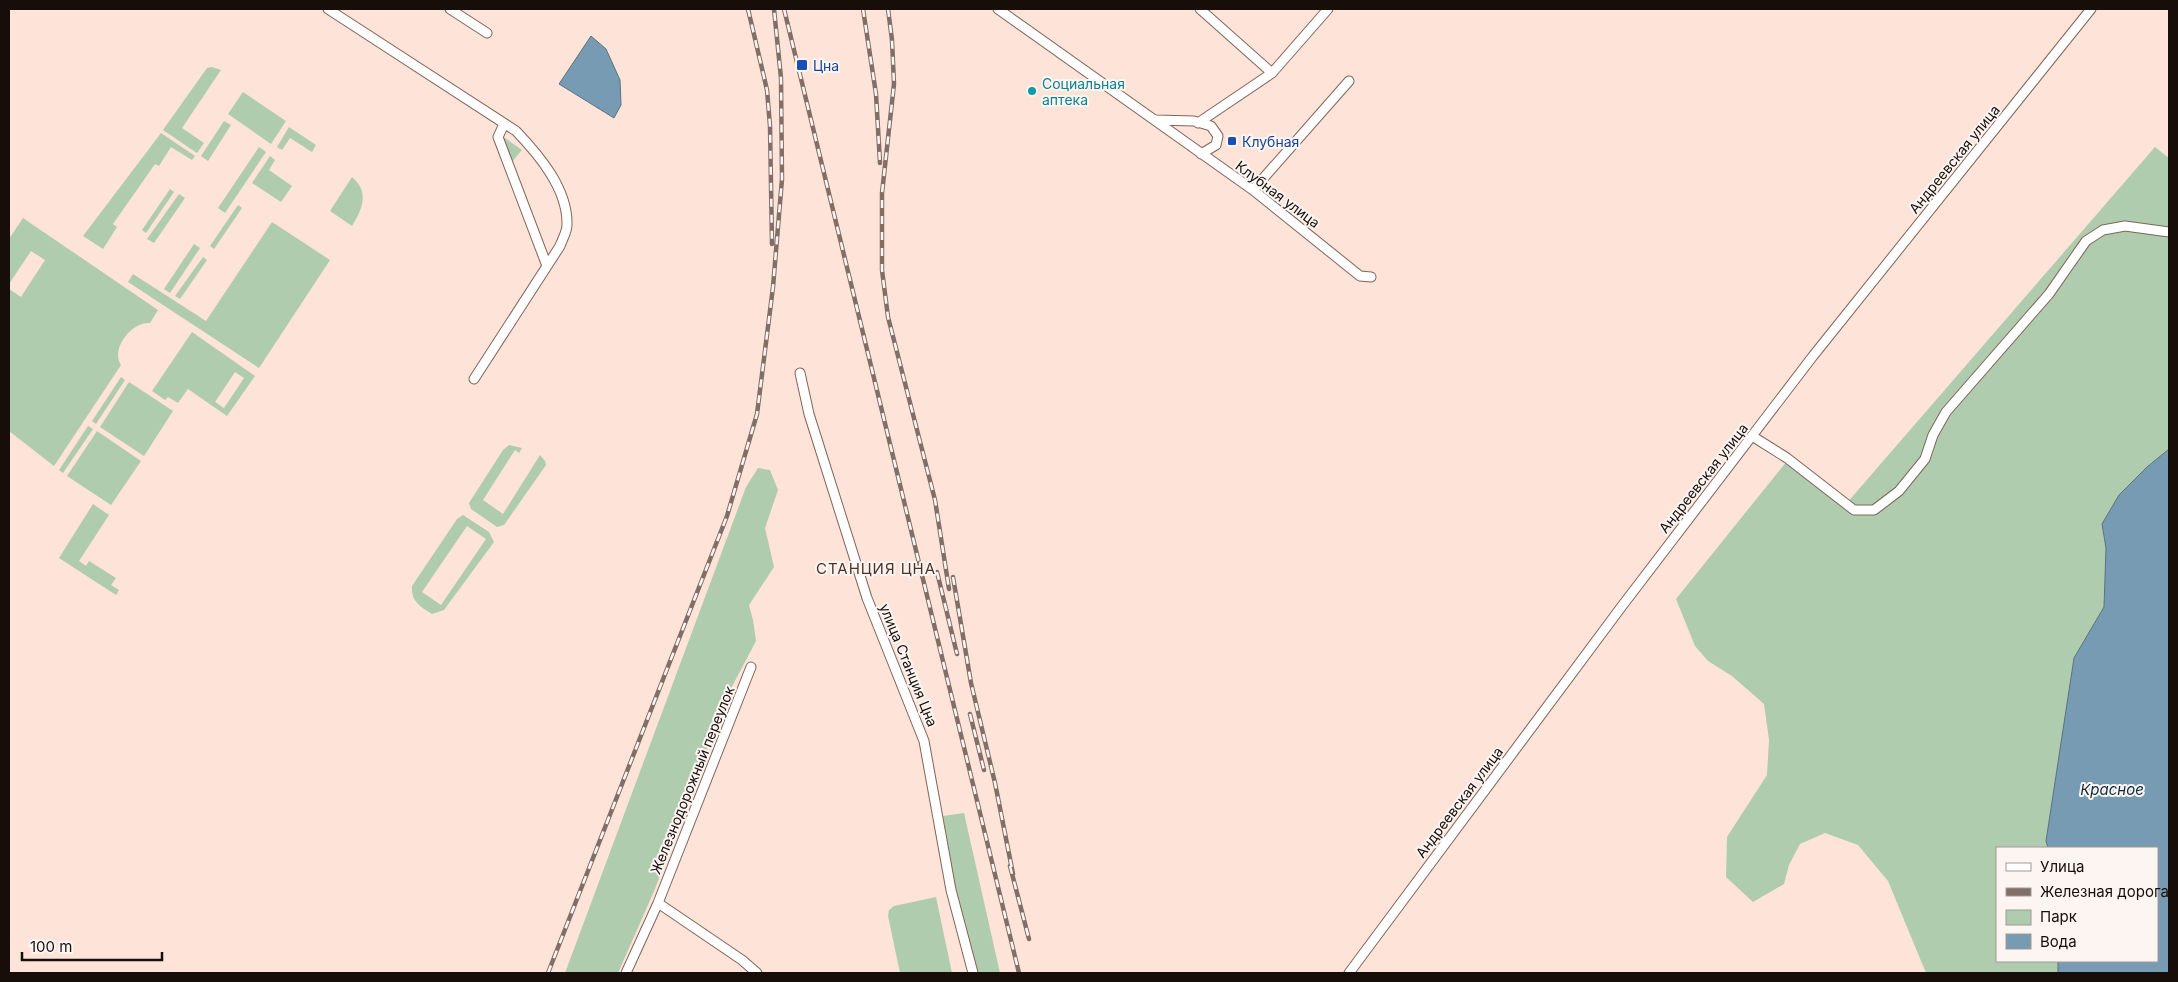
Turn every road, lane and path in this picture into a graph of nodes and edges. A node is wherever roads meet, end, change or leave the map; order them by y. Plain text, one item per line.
1 (328, 9) edge
2 (450, 9) edge
3 (998, 9) edge
4 (1200, 9) edge
5 (1328, 9) edge
6 (2091, 9) edge
7 (487, 33) dead end
8 (1272, 73) junction
9 (1349, 81) dead end
10 (1154, 120) junction
11 (1198, 123) junction
12 (504, 124) junction
13 (1201, 154) junction
14 (1253, 190) junction
15 (2169, 232) edge
16 (547, 266) junction
17 (1370, 277) dead end
18 (800, 372) dead end
19 (474, 379) dead end
20 (1752, 436) junction
21 (751, 667) dead end
22 (658, 903) junction
23 (626, 973) edge
24 (757, 973) edge
25 (973, 973) edge
26 (1349, 973) edge

1 - 12 street
2 - 7 street
3 - 10 street, Клубная улица
4 - 8 street
5 - 8 street
6 - 20 street, Андреевская улица
8 - 11 street
9 - 14 street
10 - 11 street
10 - 13 street, Клубная улица
11 - 13 street
12 - 16 street
12 - 16 street
13 - 14 street, Клубная улица
14 - 17 street, Клубная улица
15 - 20 street
16 - 19 street
18 - 25 street, улица Станция Цна
20 - 26 street, Андреевская улица
21 - 22 street, Железнодорожный переулок
22 - 23 street, Железнодорожный переулок
22 - 24 street

